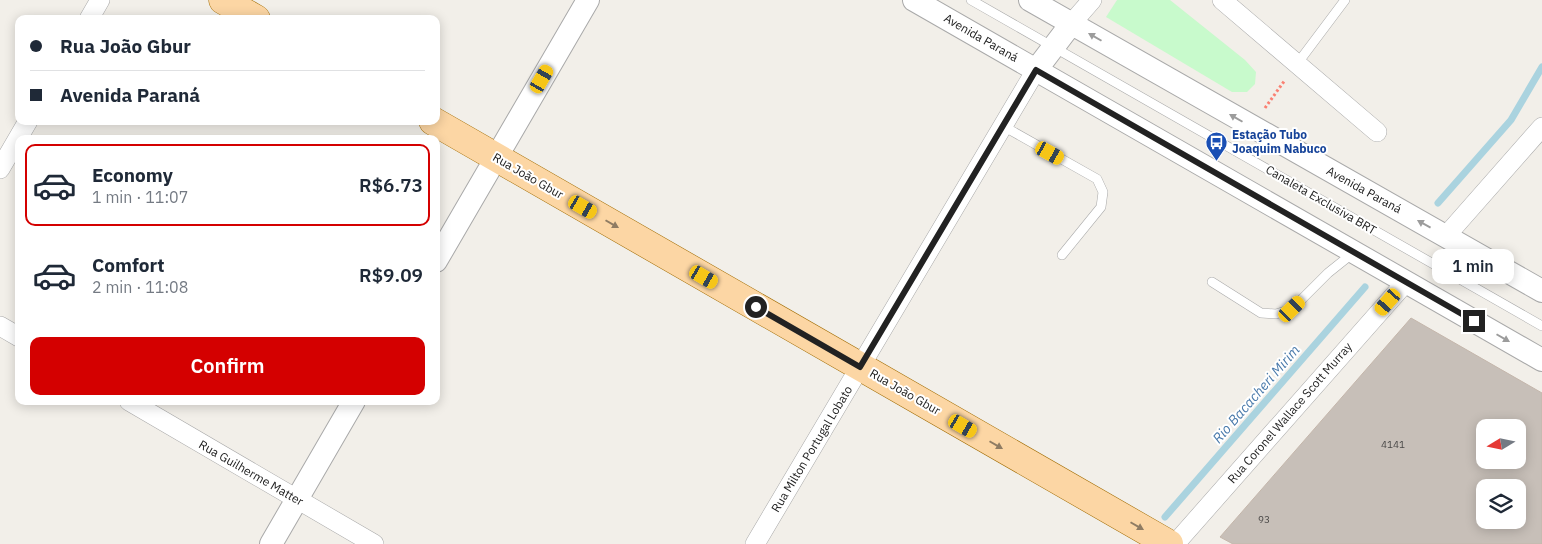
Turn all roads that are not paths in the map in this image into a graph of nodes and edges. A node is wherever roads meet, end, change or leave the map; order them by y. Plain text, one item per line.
1 (100, 0) edge
2 (223, 0) edge
3 (588, 0) edge
4 (914, 0) edge
5 (971, 0) edge
6 (1030, 0) edge
7 (1092, 0) edge
8 (1222, 0) edge
9 (1345, 0) edge
10 (91, 15) edge
11 (249, 15) edge
12 (1071, 24) junction
13 (1053, 47) junction
14 (1297, 64) junction
15 (1036, 70) junction
16 (440, 125) edge
17 (1003, 126) junction
18 (1542, 127) edge
19 (1377, 132) dead end
20 (15, 143) edge
21 (496, 158) junction
22 (0, 169) edge
23 (1446, 236) junction
24 (1353, 252) junction
25 (440, 254) edge
26 (1062, 255) dead end
27 (1212, 282) dead end
28 (1406, 282) junction
29 (1542, 291) edge
30 (0, 326) edge
31 (1542, 326) edge
32 (15, 335) edge
33 (1542, 360) edge
34 (860, 367) junction
35 (136, 405) edge
36 (352, 405) edge
37 (297, 500) junction
38 (271, 544) edge
39 (374, 544) edge
40 (755, 544) edge
41 (1169, 544) edge
42 (1175, 544) edge

1 - 10 street
2 - 11 main road
3 - 21 street
4 - 15 street, Avenida Paraná
5 - 13 lane, Canaleta Exclusiva BRT
6 - 12 street, Avenida Paraná
7 - 12 street
8 - 14 street
9 - 14 lane
12 - 13 street
23 -> 12 street, Avenida Paraná
13 - 15 street
13 - 31 lane, Canaleta Exclusiva BRT
14 - 19 street
15 - 17 street, Rua Milton Portugal Lobato
15 - 24 street, Avenida Paraná
16 - 21 main road, Rua João Gbur
17 - 26 lane
17 - 34 street, Rua Milton Portugal Lobato
18 - 23 street
20 - 22 street
21 - 25 street
21 -> 34 main road, Rua João Gbur
23 - 29 street, Avenida Paraná
24 - 27 lane
24 - 28 street, Avenida Paraná
28 -> 33 street, Avenida Paraná
28 - 42 street, Rua Coronel Wallace Scott Murray
30 - 32 street
34 - 40 street, Rua Milton Portugal Lobato
34 -> 41 main road, Rua João Gbur
35 - 37 street, Rua Guilherme Matter
36 - 37 street
37 - 38 street
37 - 39 street, Rua Guilherme Matter

